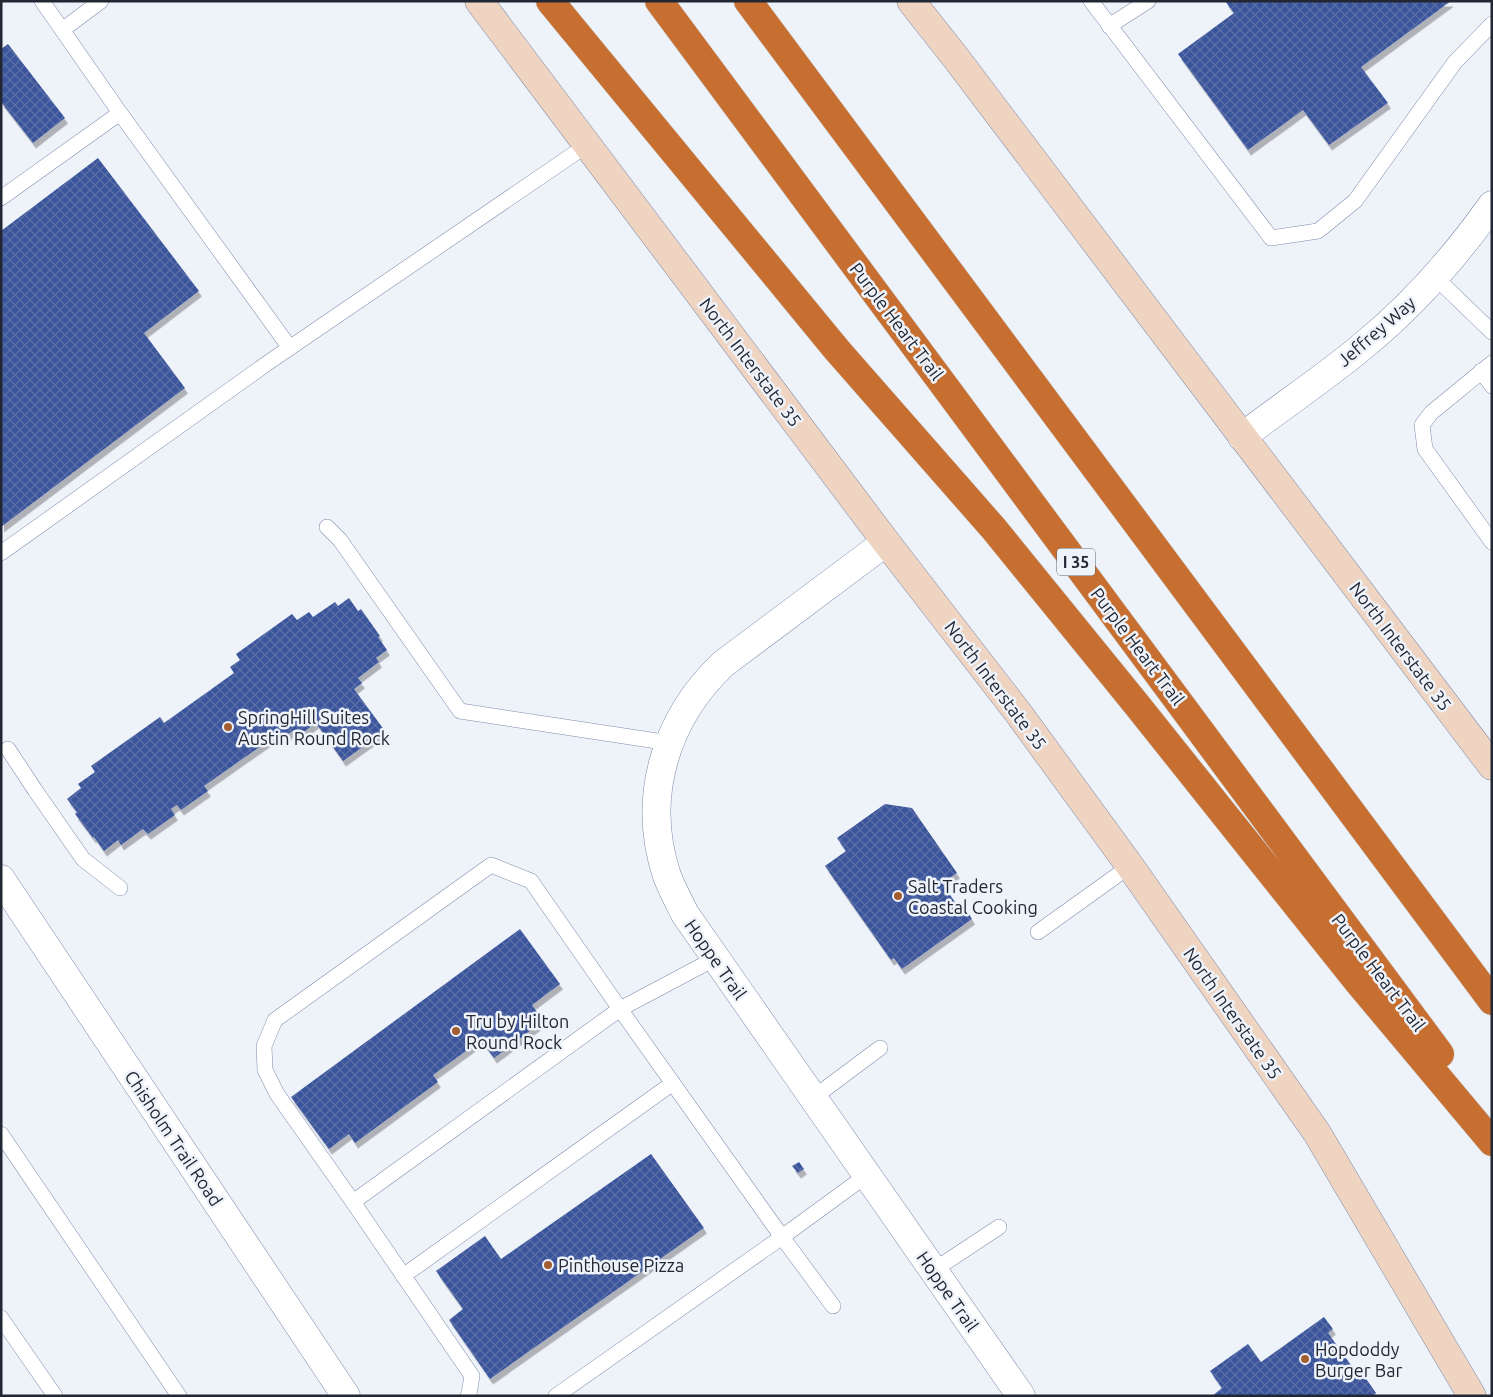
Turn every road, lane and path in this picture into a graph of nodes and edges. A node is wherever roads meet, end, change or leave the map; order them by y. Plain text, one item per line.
1 (42, 1) edge
2 (102, 1) edge
3 (479, 1) edge
4 (550, 1) edge
5 (659, 1) edge
6 (748, 1) edge
7 (911, 1) edge
8 (1091, 1) edge
9 (1148, 1) edge
10 (1492, 23) edge
11 (1109, 26) junction
12 (62, 30) junction
13 (120, 113) junction
14 (587, 145) junction
15 (1, 198) edge
16 (1492, 205) edge
17 (1435, 277) junction
18 (1492, 332) edge
19 (290, 348) junction
20 (1487, 367) edge
21 (1492, 386) edge
22 (1242, 437) junction
23 (327, 527) dead end
24 (886, 542) junction
25 (1492, 542) edge
26 (1, 554) edge
27 (670, 743) junction
28 (8, 749) dead end
29 (1492, 766) edge
30 (1130, 866) junction
31 (1, 879) edge
32 (120, 888) dead end
33 (1038, 932) dead end
34 (716, 958) junction
35 (1492, 1001) edge
36 (620, 1009) junction
37 (880, 1048) dead end
38 (673, 1082) junction
39 (813, 1098) junction
40 (1492, 1124) edge
41 (1, 1134) edge
42 (1492, 1142) edge
43 (867, 1175) junction
44 (354, 1202) junction
45 (998, 1227) dead end
46 (782, 1237) junction
47 (934, 1270) junction
48 (403, 1276) junction
49 (833, 1306) dead end
50 (1, 1318) edge
51 (339, 1393) edge
52 (470, 1395) edge
53 (55, 1396) edge
54 (179, 1396) edge
55 (556, 1396) edge
56 (1021, 1396) edge
57 (1472, 1396) edge

1 - 12 lane
2 - 12 lane
3 - 14 main road, North Interstate 35
4 - 42 highway
5 - 40 highway, Purple Heart Trail / I 35
6 - 35 highway
7 - 22 main road, North Interstate 35
8 - 11 lane
9 - 11 lane
10 - 11 lane
12 - 13 lane
13 - 15 lane
13 - 19 lane
14 - 19 lane
14 - 24 main road, North Interstate 35
16 - 17 street, Jeffrey Way
17 - 18 lane
17 - 22 street, Jeffrey Way
19 - 26 lane
20 - 21 lane
20 - 25 lane
22 - 29 main road, North Interstate 35
23 - 27 lane
24 - 27 street, Hoppe Trail
24 - 30 main road, North Interstate 35
27 - 34 street, Hoppe Trail
28 - 32 lane
30 - 33 lane
30 - 57 main road, North Interstate 35
31 - 51 street, Chisholm Trail Road
34 - 36 lane
34 - 39 street, Hoppe Trail
36 - 38 lane
36 - 44 lane
36 - 44 lane
37 - 39 lane
38 - 46 lane
38 - 48 lane
39 - 43 street, Hoppe Trail
41 - 54 lane
43 - 46 lane
43 - 47 street, Hoppe Trail
44 - 48 lane
45 - 47 lane
46 - 49 lane
46 - 55 lane
47 - 56 street, Hoppe Trail
48 - 52 lane
50 - 53 lane

